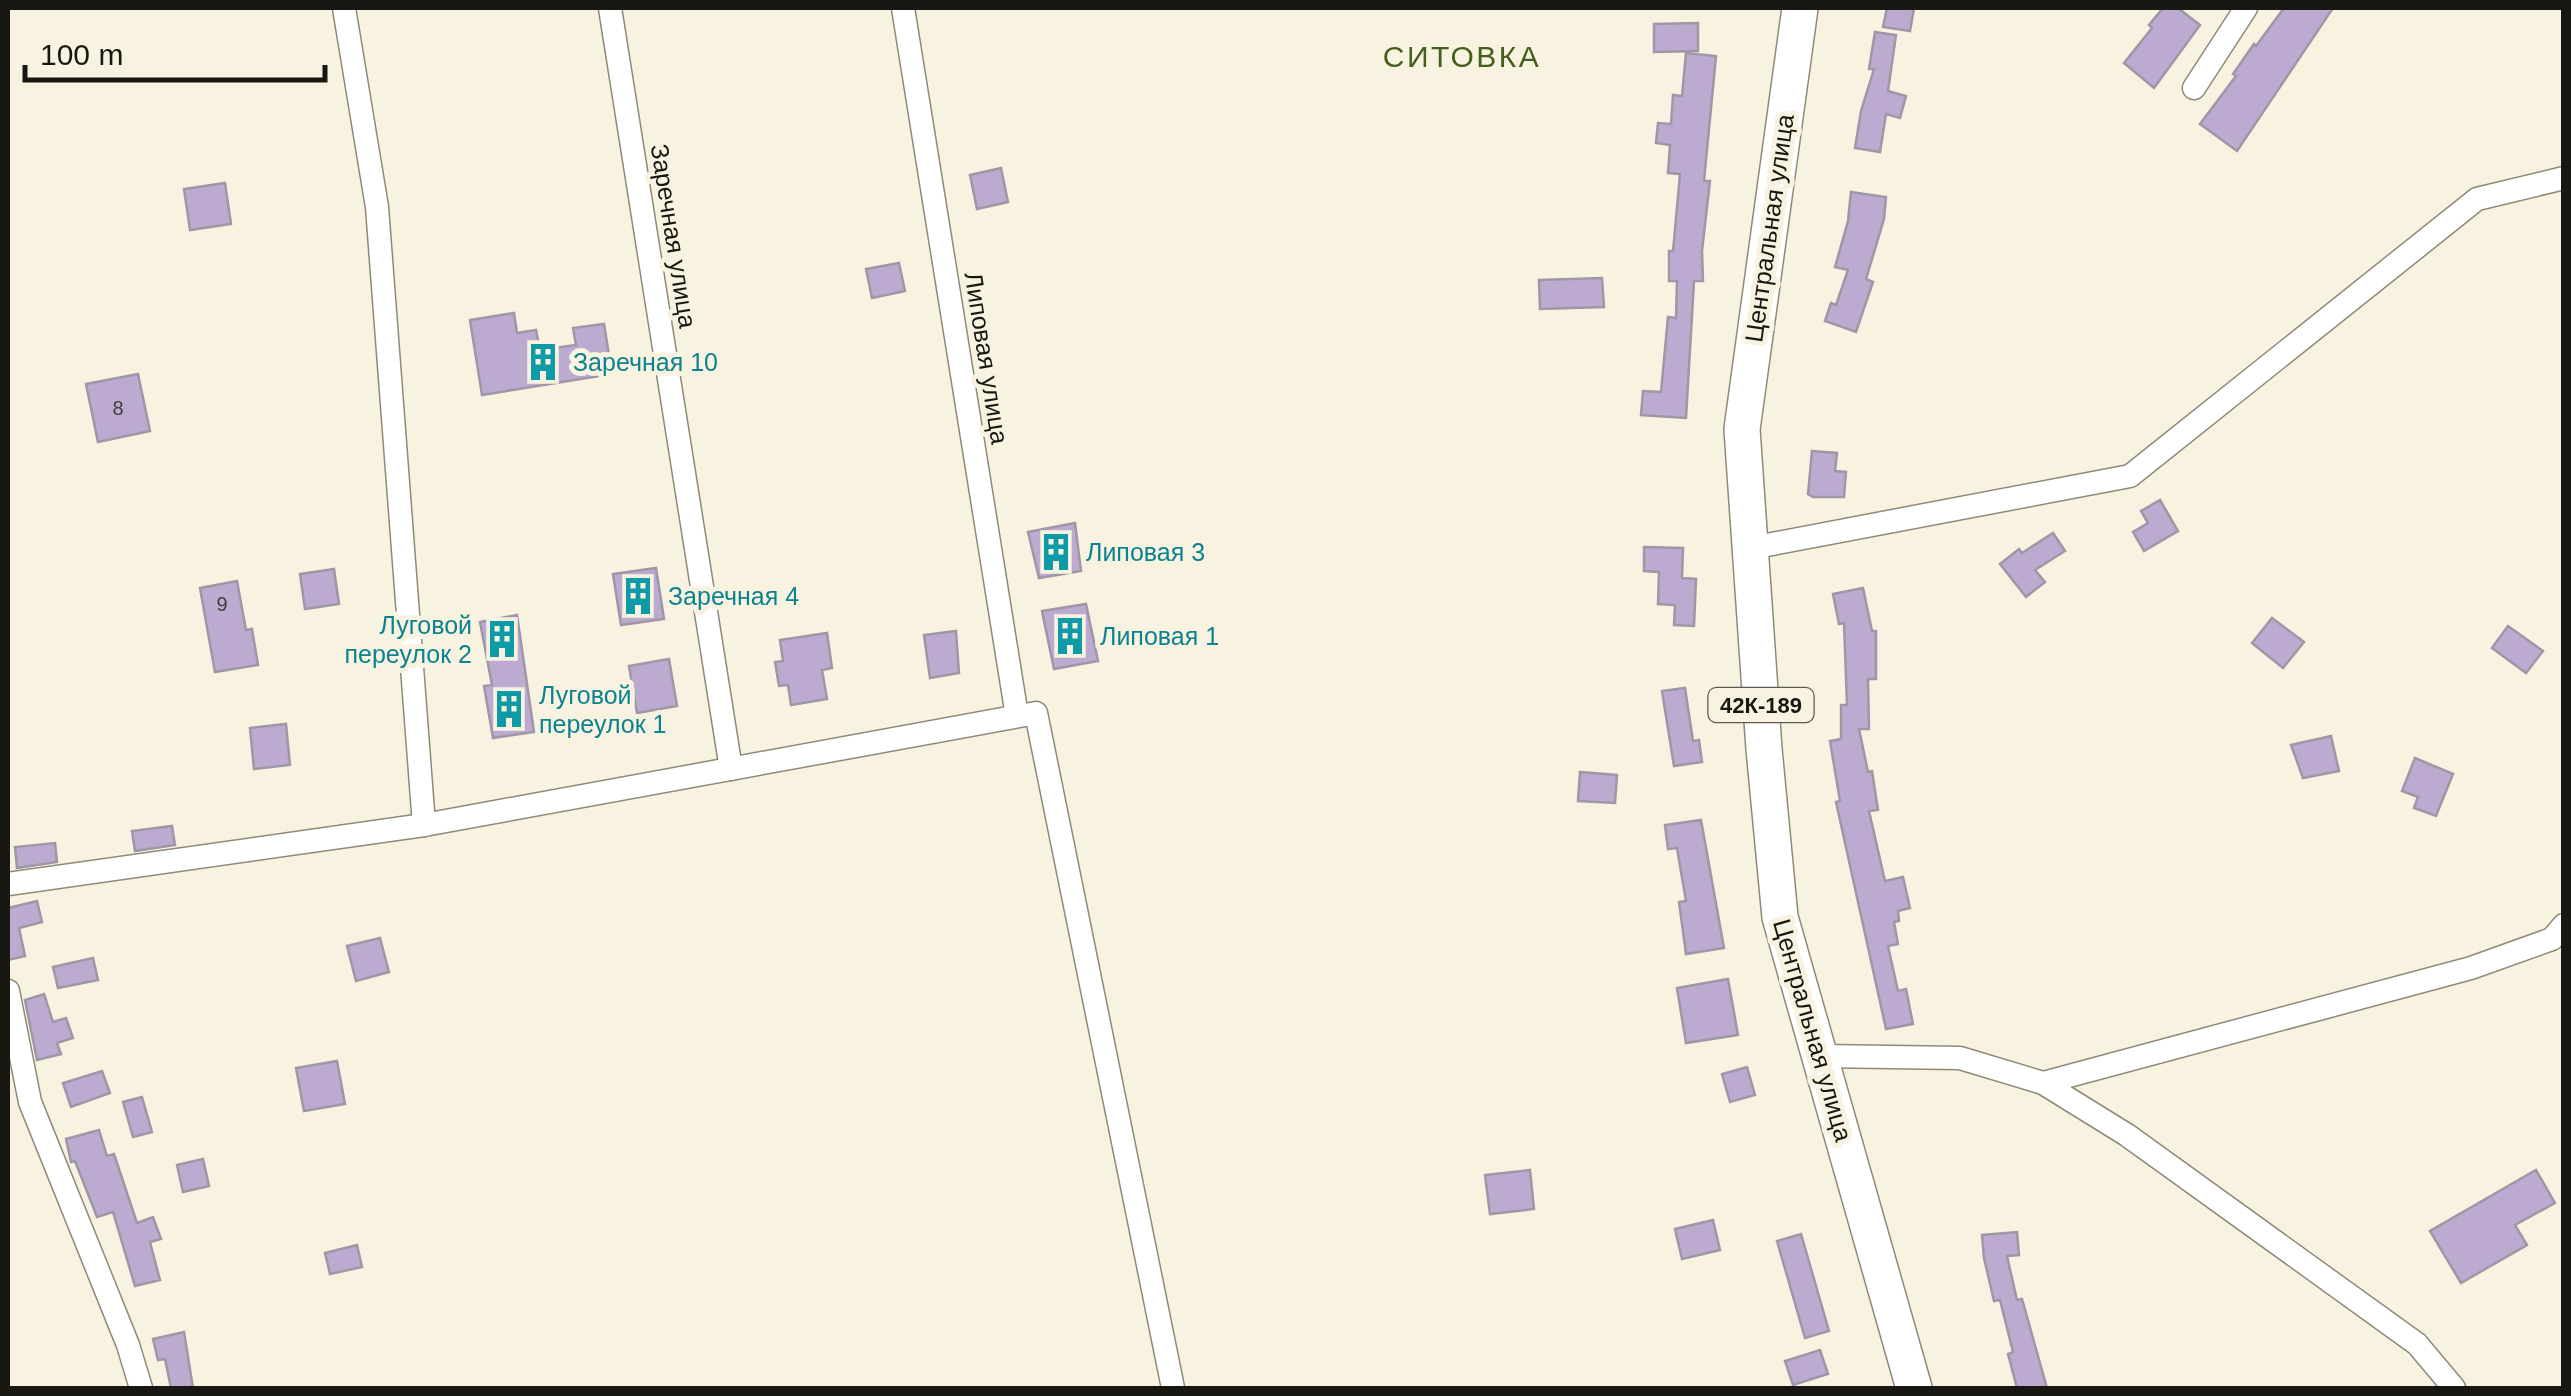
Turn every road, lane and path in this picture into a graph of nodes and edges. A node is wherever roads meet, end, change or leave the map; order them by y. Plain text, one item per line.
1 (344, 8) edge
2 (610, 8) edge
3 (903, 8) edge
4 (1800, 8) edge
5 (2246, 8) edge
6 (2194, 88) dead end
7 (2564, 178) edge
8 (1752, 548) junction
9 (1017, 716) junction
10 (731, 770) junction
11 (424, 825) junction
12 (8, 884) edge
13 (2564, 924) edge
14 (8, 992) edge
15 (1820, 1056) junction
16 (2043, 1083) junction
17 (141, 1388) edge
18 (1172, 1388) edge
19 (1914, 1388) edge
20 (2454, 1388) edge

1 - 11 street
2 - 10 street, Заречная улица
3 - 9 street, Липовая улица
4 - 8 main road, Центральная улица / 42К-189
5 - 6 street
7 - 8 street
8 - 15 main road, Центральная улица / 42К-189
9 - 10 street
9 - 18 street
10 - 11 street
11 - 12 street
13 - 16 street
14 - 17 street
15 - 16 street
15 - 19 main road, Центральная улица / 42К-189
16 - 20 street

